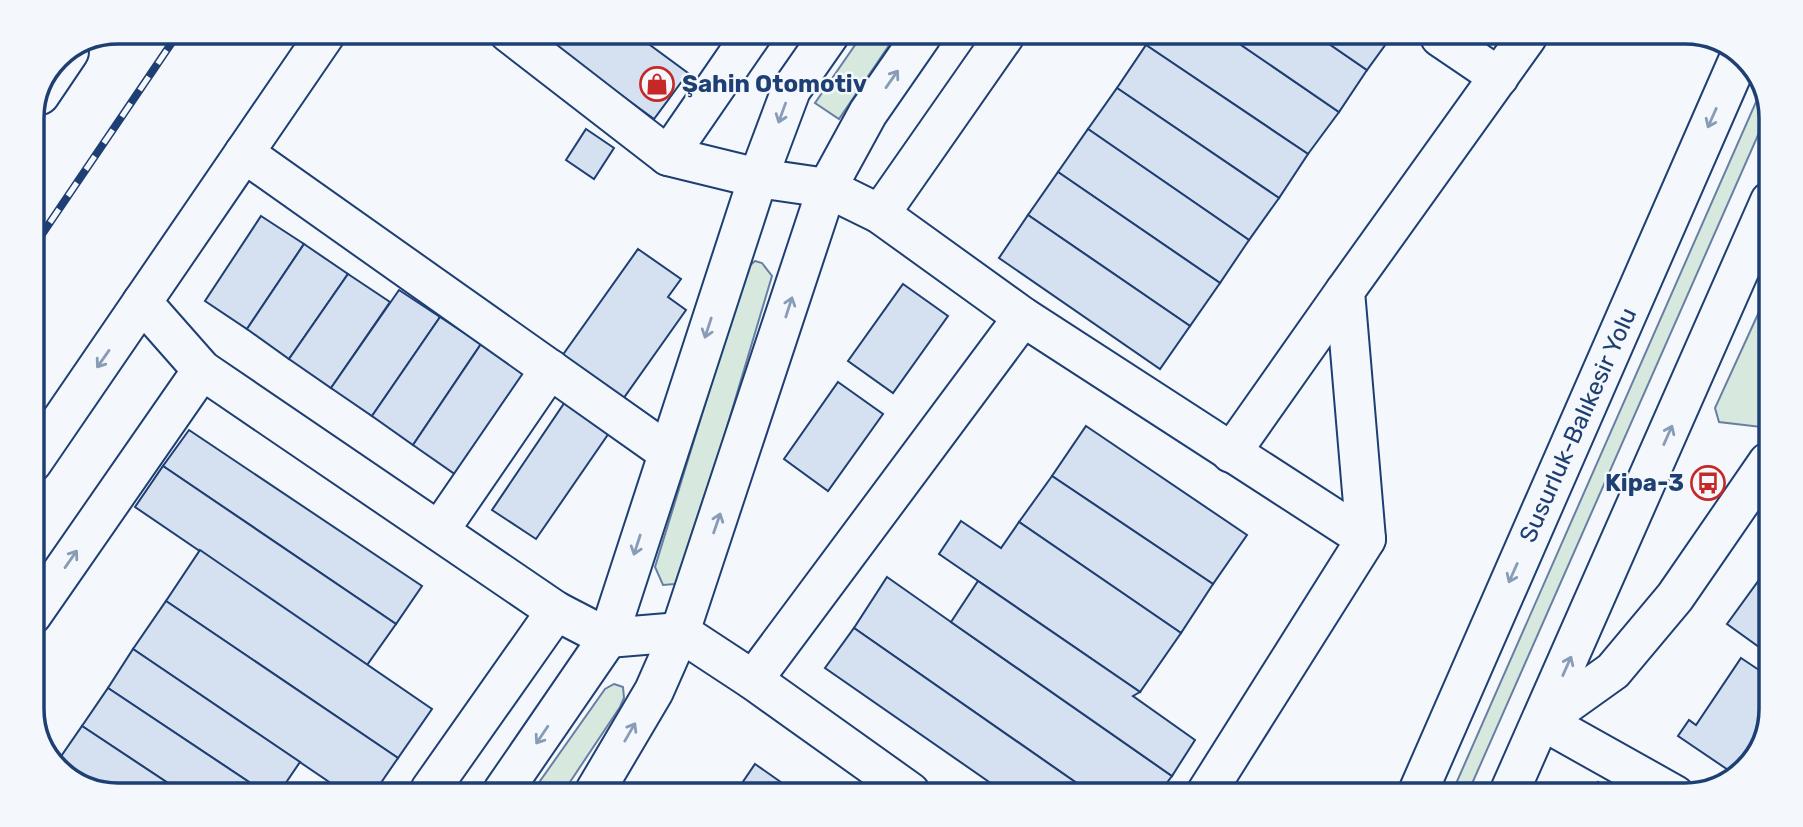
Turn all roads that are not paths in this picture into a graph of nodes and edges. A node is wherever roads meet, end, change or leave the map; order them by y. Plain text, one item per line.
1 (319, 44) edge
2 (523, 44) edge
3 (745, 44) edge
4 (823, 44) edge
5 (916, 44) edge
6 (999, 44) edge
7 (1450, 44) edge
8 (1522, 44) edge
9 (1736, 64) edge
10 (1499, 77) junction
11 (244, 153) junction
12 (668, 156) junction
13 (758, 178) junction
14 (827, 188) junction
15 (880, 214) junction
16 (1759, 226) edge
17 (1345, 291) junction
18 (142, 302) junction
19 (1023, 317) junction
20 (550, 369) junction
21 (202, 370) junction
22 (44, 445) edge
23 (667, 452) junction
24 (1231, 453) junction
25 (1759, 475) edge
26 (439, 531) junction
27 (1366, 539) junction
28 (44, 598) edge
29 (555, 611) junction
30 (680, 632) junction
31 (608, 638) junction
32 (753, 680) junction
33 (1542, 721) junction
34 (435, 783) edge
35 (508, 783) edge
36 (600, 783) edge
37 (897, 783) edge
38 (1212, 783) edge
39 (1422, 783) edge
40 (1514, 783) edge
41 (1653, 783) edge

1 - 11 main road
2 - 12 main road
3 - 12 main road
4 -> 13 main road
14 -> 5 main road
6 - 15 main road
7 - 10 main road
8 - 10 main road
9 -> 39 main road, Susurluk-Balıkesir Yolu
10 - 17 main road
11 - 18 main road
11 - 20 main road
12 - 13 main road
13 - 14 main road
13 -> 23 main road
14 - 15 main road
30 -> 14 main road
15 - 19 main road
33 -> 16 main road
17 - 24 main road
17 - 27 main road
18 - 21 main road
18 -> 22 main road
19 - 24 main road
19 - 32 main road
20 - 23 main road
20 - 26 main road
21 - 26 main road
28 -> 21 main road
23 -> 31 main road
24 - 27 main road
25 - 33 main road
26 - 29 main road
27 - 38 main road
29 - 31 main road
29 - 34 main road
30 - 31 main road
30 - 32 main road
36 -> 30 main road
31 -> 35 main road
32 - 37 main road
33 - 40 main road
33 - 41 main road

